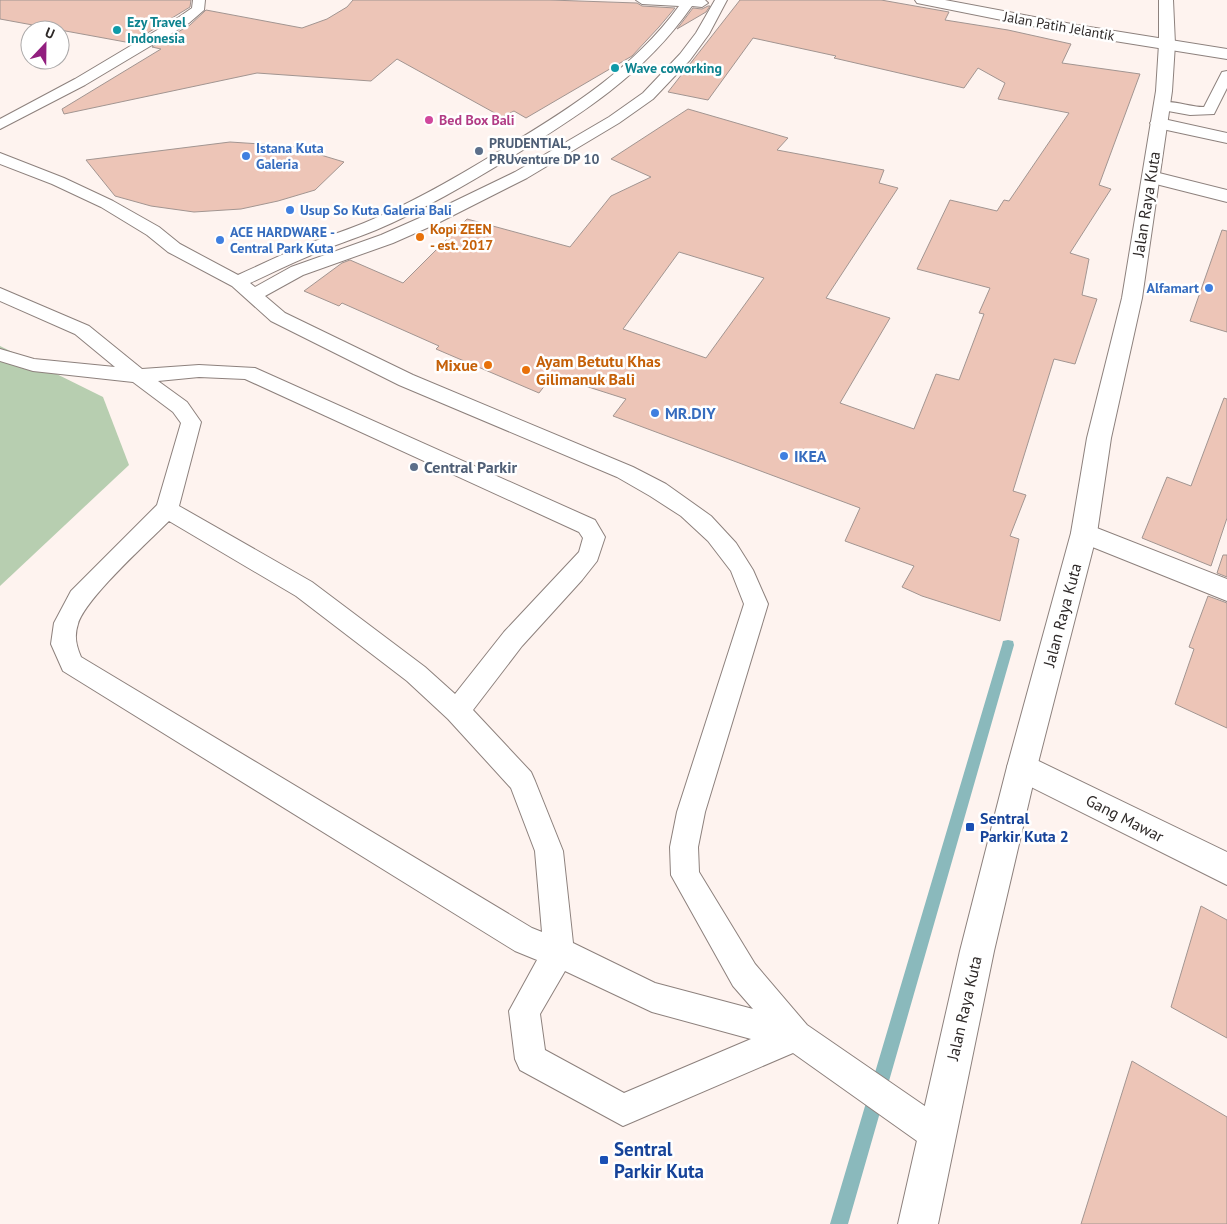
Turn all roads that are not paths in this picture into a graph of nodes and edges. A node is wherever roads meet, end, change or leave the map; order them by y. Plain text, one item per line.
1 (199, 0) edge
2 (642, 0) edge
3 (922, 0) edge
4 (1166, 0) edge
5 (689, 1) edge
6 (719, 2) edge
7 (1167, 44) junction
8 (1227, 54) edge
9 (1227, 75) edge
10 (1160, 114) junction
11 (0, 125) edge
12 (1227, 138) edge
13 (0, 158) edge
14 (1151, 177) junction
15 (1227, 196) edge
16 (245, 289) junction
17 (0, 294) edge
18 (0, 355) edge
19 (138, 376) junction
20 (167, 509) junction
21 (1084, 532) junction
22 (1227, 590) edge
23 (457, 711) junction
24 (1022, 767) junction
25 (1227, 869) edge
26 (559, 952) junction
27 (796, 1036) junction
28 (936, 1134) junction
29 (918, 1224) edge

1 - 11 lane
2 - 5 lane
3 - 7 main road, Jalan Patih Jelantik
4 - 7 main road, Jalan Raya Kuta
5 - 6 lane
5 - 16 lane
6 - 16 lane
7 - 8 main road, Jalan Patih Jelantik
7 - 10 main road, Jalan Raya Kuta
9 - 10 lane
10 - 12 main road
10 - 14 main road, Jalan Raya Kuta
13 - 16 lane
14 - 15 main road
14 - 21 main road, Jalan Raya Kuta
16 - 27 lane
17 - 19 lane
18 - 19 lane
19 - 20 lane
19 - 23 lane
20 - 23 lane
20 - 26 lane
21 - 22 main road
21 - 24 main road, Jalan Raya Kuta
23 - 26 lane
24 - 25 main road, Gang Mawar
24 - 28 main road, Jalan Raya Kuta
26 - 27 lane
26 - 27 lane
27 - 28 lane
28 - 29 main road, Jalan Raya Kuta

